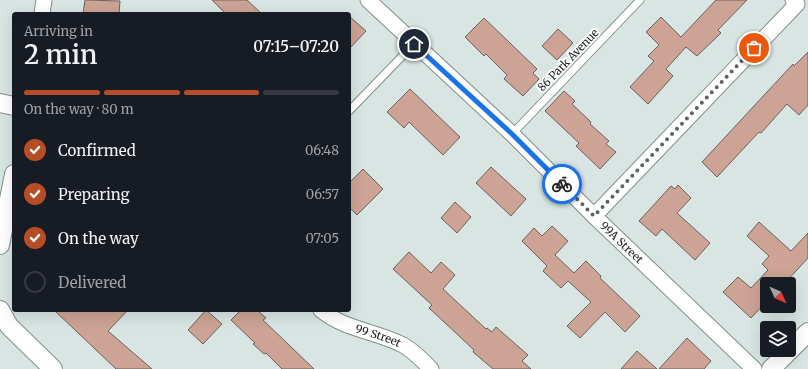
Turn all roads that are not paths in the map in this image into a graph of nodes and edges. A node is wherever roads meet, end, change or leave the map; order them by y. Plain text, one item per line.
1 (44, 0) edge
2 (368, 0) edge
3 (640, 0) edge
4 (795, 2) edge
5 (42, 12) edge
6 (414, 44) junction
7 (0, 103) edge
8 (12, 106) edge
9 (351, 109) edge
10 (512, 134) junction
11 (12, 184) edge
12 (594, 216) junction
13 (0, 245) edge
14 (0, 310) edge
15 (324, 312) edge
16 (808, 332) edge
17 (53, 369) edge
18 (431, 369) edge
19 (754, 369) edge
20 (771, 369) edge

1 - 5 street
2 - 6 street, 99A Street
3 - 10 lane, 86 Park Avenue
4 - 12 street
6 - 9 lane
6 - 10 street, 99A Street
7 - 8 street
10 - 12 street, 99A Street
11 - 13 street
12 - 19 street, 99A Street
14 - 17 street
15 - 18 street, 99 Street
16 - 20 street

